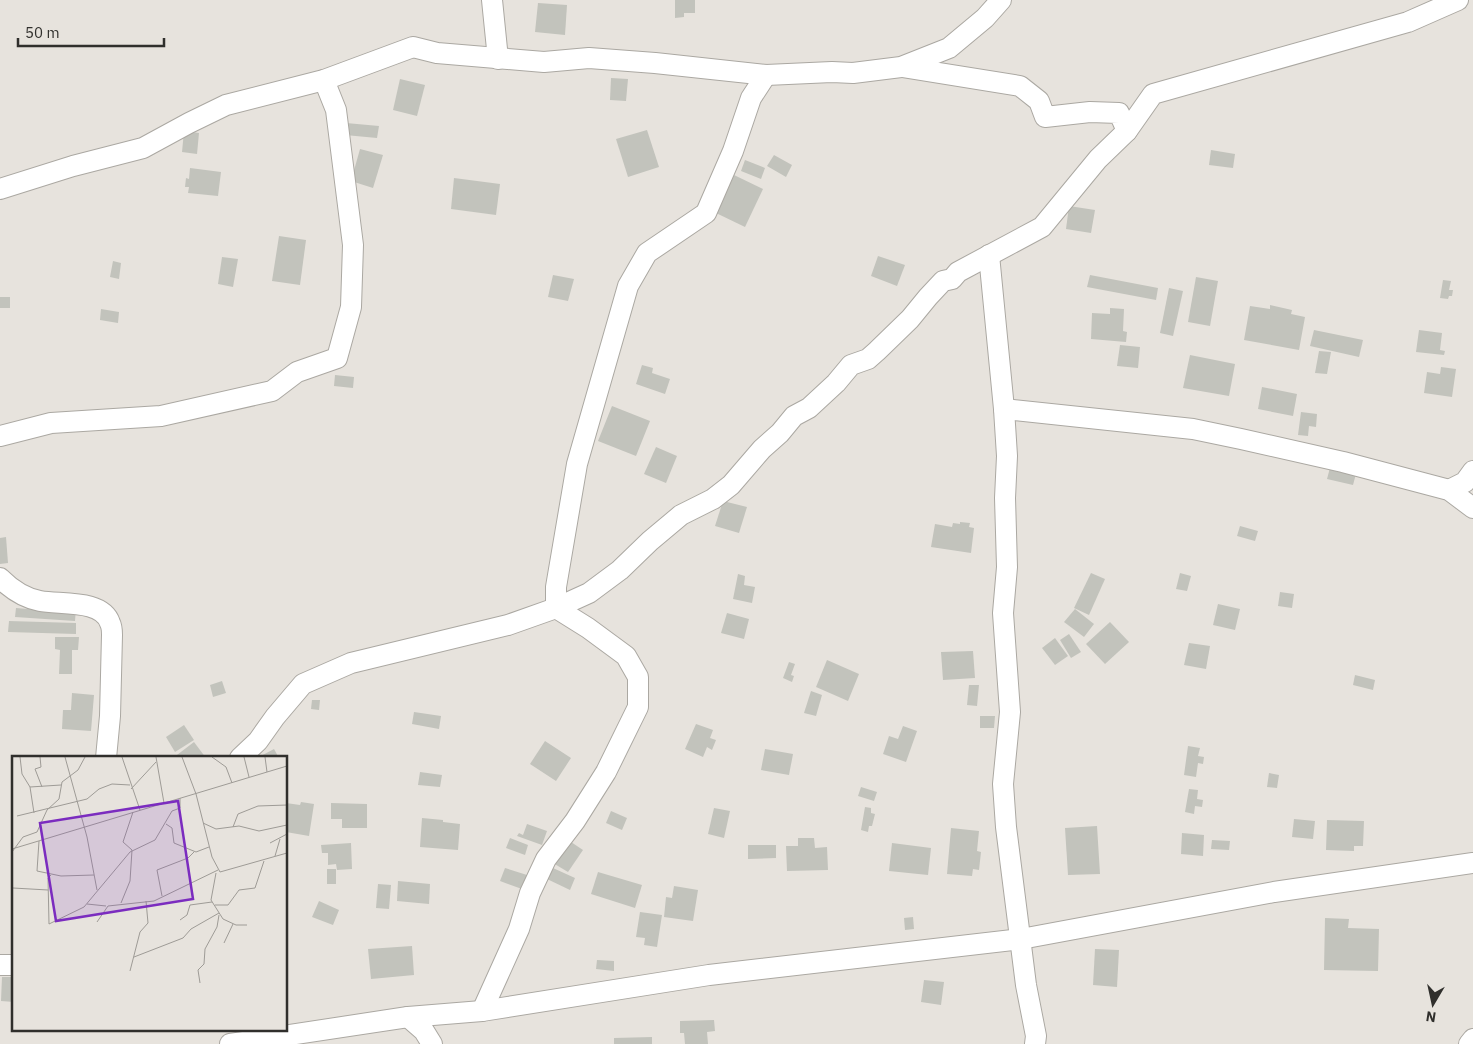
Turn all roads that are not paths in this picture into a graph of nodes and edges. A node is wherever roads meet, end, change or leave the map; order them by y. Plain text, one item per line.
1 (492, 0) edge
2 (1001, 0) edge
3 (1458, 0) edge
4 (498, 59) junction
5 (901, 67) junction
6 (766, 75) junction
7 (324, 80) junction
8 (1127, 131) junction
9 (0, 189) edge
10 (989, 255) junction
11 (1004, 410) junction
12 (0, 436) edge
13 (1473, 471) edge
14 (1449, 490) junction
15 (1473, 508) edge
16 (0, 578) edge
17 (556, 608) junction
18 (106, 756) edge
19 (242, 756) edge
20 (1473, 863) edge
21 (1021, 939) junction
22 (482, 1011) junction
23 (408, 1017) junction
24 (1473, 1038) edge
25 (230, 1044) edge
26 (432, 1044) edge
27 (1035, 1044) edge
28 (1469, 1044) edge

1 - 4 street
2 - 5 street
3 - 8 street
4 - 6 street
4 - 7 street
5 - 6 street
5 - 8 street
6 - 17 street
7 - 9 street
7 - 12 street
8 - 10 street
10 - 11 street
10 - 17 street
11 - 14 street
11 - 21 street
13 - 14 street
14 - 15 street
16 - 18 street
17 - 19 street
17 - 22 street
20 - 21 street
21 - 22 street
21 - 27 street
22 - 23 street
23 - 25 street
23 - 26 street
24 - 28 street

